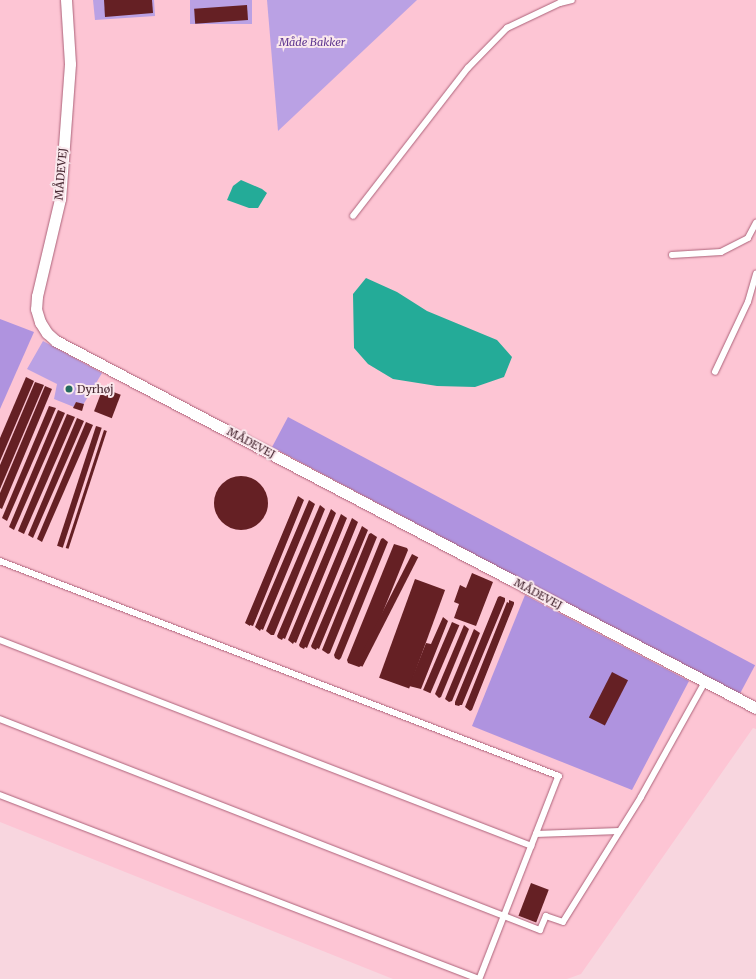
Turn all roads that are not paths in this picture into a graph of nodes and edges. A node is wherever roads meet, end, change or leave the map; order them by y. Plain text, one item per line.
1 (66, 0) edge
2 (572, 0) edge
3 (353, 216) dead end
4 (756, 223) edge
5 (672, 255) dead end
6 (756, 274) edge
7 (715, 372) dead end
8 (0, 561) edge
9 (0, 640) edge
10 (706, 682) junction
11 (756, 708) edge
12 (0, 719) edge
13 (0, 795) edge
14 (619, 831) junction
15 (536, 834) junction
16 (532, 846) junction
17 (505, 915) junction
18 (480, 979) edge

1 - 10 street, MÅDEVEJ
2 - 3 lane
4 - 5 lane
6 - 7 lane
8 - 15 lane
9 - 16 lane
10 - 11 street, MÅDEVEJ
10 - 14 lane
12 - 17 lane
13 - 18 lane
14 - 15 lane
14 - 17 lane
15 - 16 lane
16 - 17 lane
17 - 18 lane

